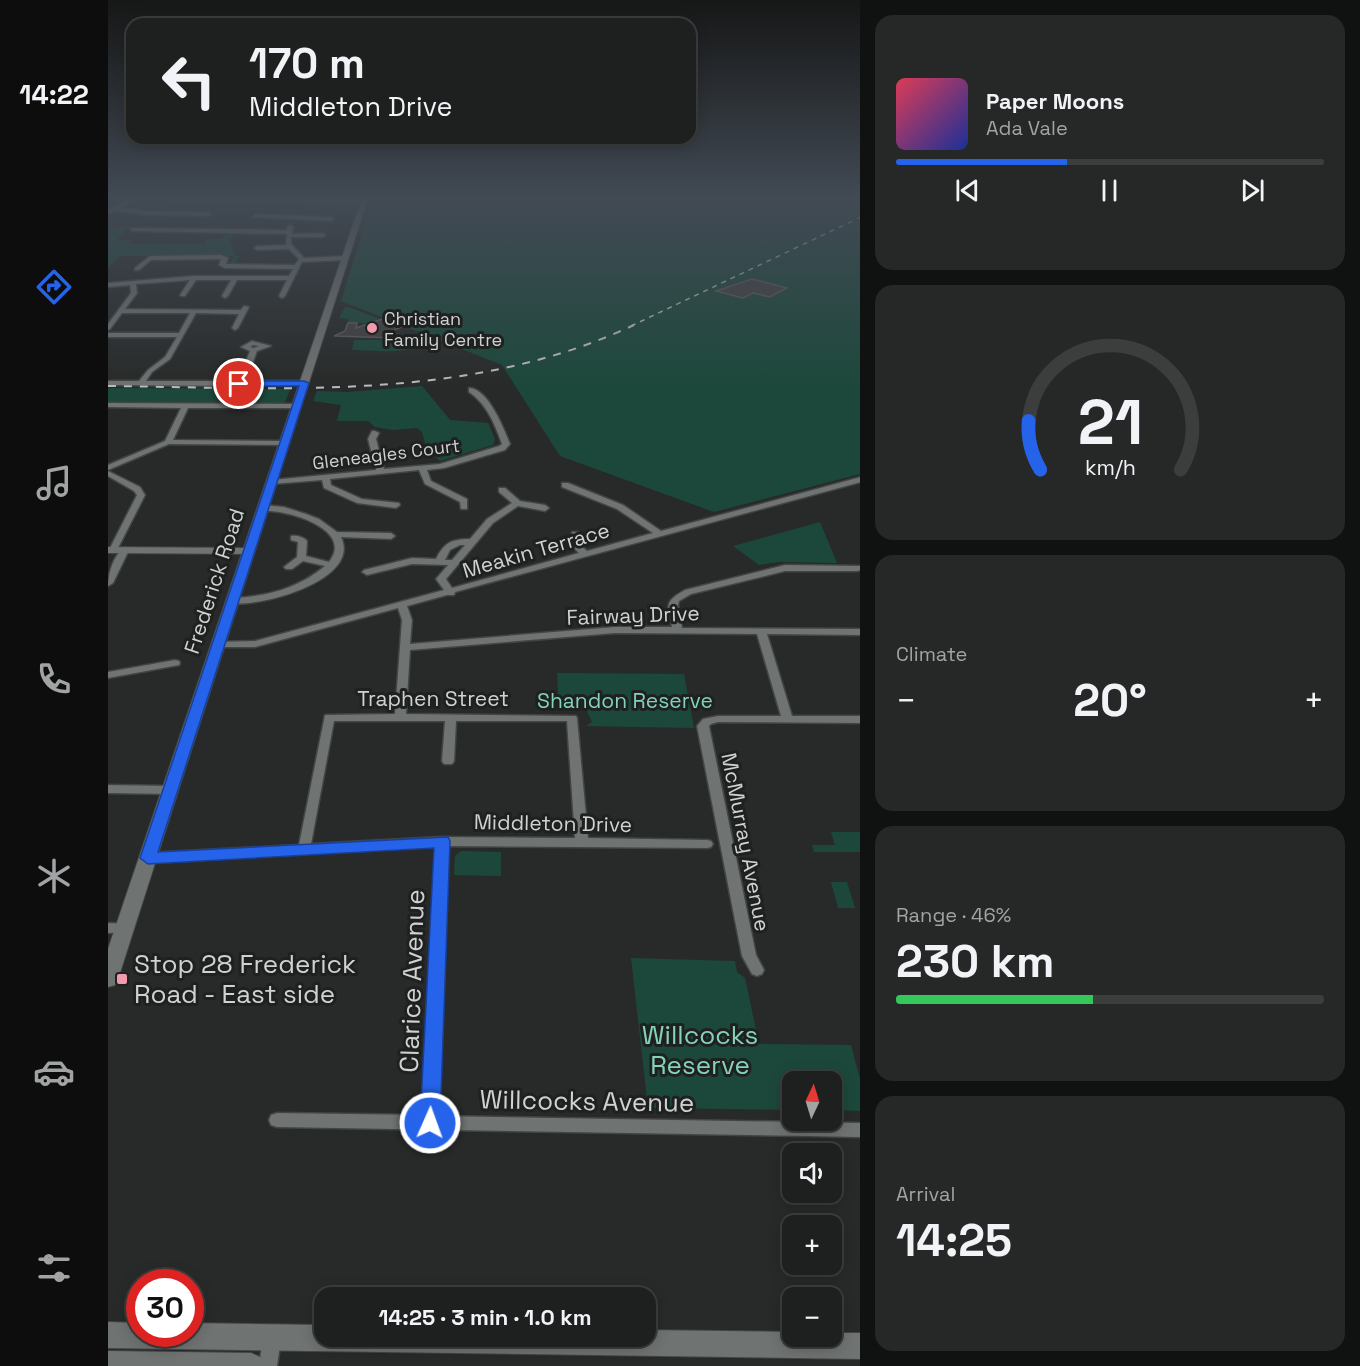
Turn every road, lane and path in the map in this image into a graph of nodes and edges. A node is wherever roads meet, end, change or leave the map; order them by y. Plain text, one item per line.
1 (143, 262) edge
2 (223, 262) edge
3 (301, 262) edge
4 (344, 262) edge
5 (297, 267) junction
6 (137, 269) dead end
7 (194, 278) junction
8 (235, 278) junction
9 (292, 278) junction
10 (133, 282) junction
11 (108, 285) edge
12 (183, 295) dead end
13 (225, 296) dead end
14 (282, 296) dead end
15 (120, 312) junction
16 (194, 312) junction
17 (108, 314) edge
18 (108, 328) edge
19 (235, 328) dead end
20 (108, 335) edge
21 (181, 335) junction
22 (254, 350) dead end
23 (156, 369) junction
24 (241, 379) junction
25 (108, 383) edge
26 (141, 383) junction
27 (150, 383) junction
28 (304, 383) junction
29 (472, 390) dead end
30 (108, 405) edge
31 (186, 405) junction
32 (297, 406) junction
33 (375, 433) dead end
34 (168, 442) junction
35 (285, 443) junction
36 (108, 468) edge
37 (422, 468) junction
38 (380, 471) junction
39 (108, 473) edge
40 (325, 477) junction
41 (860, 479) edge
42 (272, 482) junction
43 (565, 485) dead end
44 (502, 490) dead end
45 (517, 503) junction
46 (396, 505) dead end
47 (464, 507) dead end
48 (264, 508) junction
49 (545, 508) dead end
50 (338, 534) junction
51 (575, 534) dead end
52 (660, 534) junction
53 (391, 536) dead end
54 (294, 538) dead end
55 (472, 542) junction
56 (116, 550) edge
57 (249, 551) junction
58 (585, 554) junction
59 (302, 558) junction
60 (440, 562) junction
61 (454, 563) junction
62 (331, 565) junction
63 (289, 567) dead end
64 (857, 568) dead end
65 (367, 572) dead end
66 (108, 583) edge
67 (450, 593) junction
68 (233, 601) junction
69 (402, 605) junction
70 (677, 630) junction
71 (761, 631) junction
72 (860, 632) edge
73 (219, 644) junction
74 (406, 647) junction
75 (175, 663) dead end
76 (108, 675) edge
77 (400, 718) junction
78 (451, 718) junction
79 (788, 720) junction
80 (860, 720) edge
81 (448, 761) dead end
82 (108, 789) edge
83 (171, 790) junction
84 (442, 841) junction
85 (582, 843) junction
86 (707, 844) dead end
87 (304, 849) junction
88 (148, 858) junction
89 (116, 928) edge
90 (757, 970) dead end
91 (108, 979) edge
92 (277, 1120) dead end
93 (430, 1123) junction
94 (860, 1130) edge
95 (108, 1335) edge
96 (272, 1338) junction
97 (860, 1346) edge
98 (108, 1364) edge
99 (251, 1366) edge
100 (268, 1366) edge

1 - 6 street
2 - 5 street
3 - 5 street
4 - 28 main road, Frederick Road
5 - 9 street
7 - 8 street
7 - 10 street
7 - 12 street
8 - 9 street
8 - 13 street
9 - 14 street
10 - 11 street
10 - 15 street
15 - 16 street
15 - 17 street
15 - 18 street
16 - 19 street
16 - 21 street
20 - 21 street
21 - 23 street
22 - 24 street
23 - 26 street
23 - 27 street
24 - 27 street
24 - 28 street
25 - 26 street
26 - 27 street
28 - 32 main road, Frederick Road
29 - 37 street, Gleneagles Court
30 - 31 street
31 - 32 street
31 - 34 street
32 - 35 main road, Frederick Road
33 - 38 street
34 - 35 street
34 - 36 street
35 - 42 main road, Frederick Road
37 - 38 street, Gleneagles Court
37 - 47 street
38 - 40 street, Gleneagles Court
39 - 56 street
40 - 42 street, Gleneagles Court
40 - 46 street
41 - 52 street, Meakin Terrace
42 - 48 main road, Frederick Road
43 - 52 street
44 - 45 street
45 - 49 street
45 - 55 street
48 - 50 street
48 - 57 main road, Frederick Road
50 - 53 street
50 - 62 street
51 - 58 street
52 - 58 street, Meakin Terrace
54 - 59 street
55 - 60 street
55 - 61 street
56 - 57 street
56 - 66 street
57 - 68 main road, Frederick Road
58 - 67 street, Meakin Terrace
59 - 62 street
59 - 63 street
60 - 61 street
60 - 65 street
61 - 67 street
62 - 68 street
64 - 70 street
67 - 69 street, Meakin Terrace
68 - 73 main road, Frederick Road
69 - 73 street, Meakin Terrace
69 - 74 street
70 - 71 street, Fairway Drive
70 - 74 street, Fairway Drive
71 - 72 street, Fairway Drive
71 - 79 street
73 - 83 main road, Frederick Road
74 - 77 street
75 - 76 street
77 - 78 street, Traphen Street
77 - 87 street, Traphen Street
78 - 81 street
78 - 85 street, Traphen Street
79 - 80 street
79 - 90 street, McMurray Avenue
82 - 83 street
83 - 88 main road, Frederick Road
84 - 85 street, Middleton Drive
84 - 87 street, Middleton Drive
84 - 93 street, Clarice Avenue
85 - 86 street, Middleton Drive
87 - 88 street, Middleton Drive
88 - 89 main road, Frederick Road
89 - 91 main road, Frederick Road
92 - 93 street, Willcocks Avenue
93 - 94 street, Willcocks Avenue
95 - 96 main road
96 - 97 main road
96 - 100 street
98 - 99 main road

